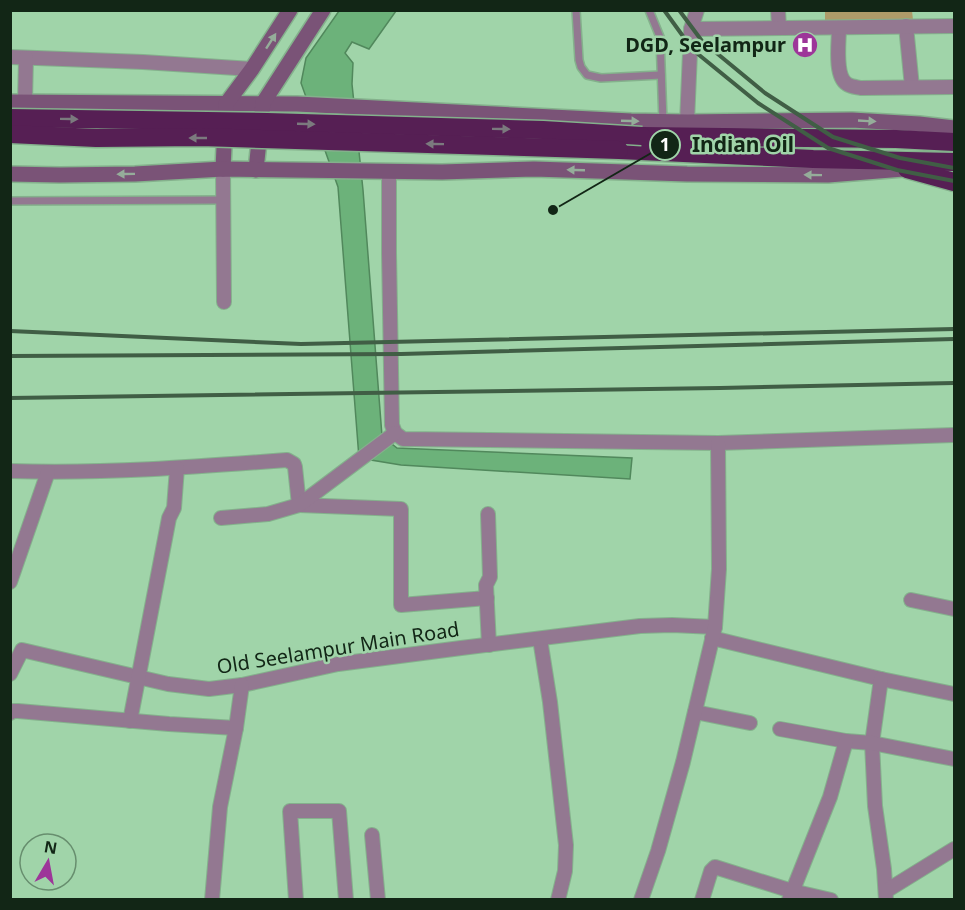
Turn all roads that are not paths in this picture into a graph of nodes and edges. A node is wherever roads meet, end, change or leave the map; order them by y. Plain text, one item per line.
1 (290, 10) edge
2 (323, 10) edge
3 (576, 10) edge
4 (649, 10) edge
5 (697, 10) edge
6 (778, 10) edge
7 (906, 26) junction
8 (954, 26) edge
9 (779, 27) junction
10 (839, 28) junction
11 (691, 29) junction
12 (10, 57) edge
13 (26, 58) junction
14 (252, 69) junction
15 (662, 75) junction
16 (912, 87) junction
17 (954, 87) edge
18 (17, 102) edge
19 (263, 103) junction
20 (226, 104) junction
21 (10, 118) edge
22 (663, 122) junction
23 (687, 122) junction
24 (954, 128) edge
25 (10, 134) edge
26 (954, 142) edge
27 (882, 162) junction
28 (954, 163) edge
29 (846, 167) junction
30 (223, 169) junction
31 (908, 169) junction
32 (256, 170) junction
33 (389, 171) junction
34 (10, 174) edge
35 (954, 182) edge
36 (224, 200) junction
37 (10, 201) edge
38 (224, 302) dead end
39 (954, 435) edge
40 (391, 436) junction
41 (718, 443) junction
42 (177, 468) junction
43 (10, 471) edge
44 (48, 472) junction
45 (299, 505) junction
46 (488, 514) dead end
47 (221, 518) dead end
48 (10, 582) edge
49 (487, 598) junction
50 (911, 600) dead end
51 (954, 609) edge
52 (713, 637) junction
53 (540, 639) junction
54 (489, 645) junction
55 (10, 674) edge
56 (137, 677) junction
57 (881, 679) junction
58 (242, 685) junction
59 (954, 694) edge
60 (695, 712) junction
61 (10, 713) edge
62 (130, 721) junction
63 (750, 723) dead end
64 (236, 728) junction
65 (780, 729) dead end
66 (846, 741) junction
67 (872, 743) junction
68 (954, 759) edge
69 (372, 835) dead end
70 (954, 849) edge
71 (791, 895) edge
72 (886, 895) edge
73 (212, 900) edge
74 (296, 900) edge
75 (346, 900) edge
76 (378, 900) edge
77 (558, 900) edge
78 (641, 900) edge
79 (702, 900) edge
80 (831, 900) edge

14 -> 1 main road
2 - 19 main road
3 - 15 lane
4 - 15 lane
5 - 11 street
6 - 9 street
7 - 8 street
7 - 10 street
7 - 16 street
9 - 10 street
9 - 11 street
10 - 16 street
11 - 23 street
12 - 13 street
13 - 14 street
13 - 18 street
14 - 20 main road
15 - 22 lane
16 - 17 street
18 - 20 main road
19 - 20 main road
19 -> 22 main road
19 - 32 main road
20 - 30 main road
21 -> 26 highway, bridge
22 - 23 main road
23 -> 24 main road
29 -> 25 highway, bridge
27 - 28 highway
27 - 29 highway
27 - 31 highway
28 - 31 main road
29 - 31 main road
29 -> 33 main road
30 - 32 main road
30 -> 34 main road
30 - 36 street
31 - 35 highway
32 - 33 main road
33 - 40 street
36 - 37 lane
36 - 38 street
39 - 41 street
40 - 41 street
40 - 45 street
41 - 52 street
42 - 44 street
42 - 45 street
42 - 56 street
43 - 44 street
44 - 48 street
45 - 47 street
45 - 49 street
46 - 49 street
49 - 54 street
50 - 51 street
52 - 53 street, Old Seelampur Main Road
52 - 57 street, Old Seelampur Main Road
52 - 60 street
53 - 54 street, Old Seelampur Main Road
53 - 77 street
54 - 58 street, Old Seelampur Main Road
55 - 56 street, Old Seelampur Main Road
56 - 58 street, Old Seelampur Main Road
56 - 62 street
57 - 59 street, Old Seelampur Main Road
57 - 67 street
58 - 64 street
60 - 63 street
60 - 78 street
61 - 62 street
62 - 64 street
64 - 73 street
65 - 66 street
66 - 67 street
66 - 71 street
67 - 68 street
67 - 72 street
69 - 76 street
70 - 72 street
71 - 79 street
71 - 80 street
74 - 75 street

